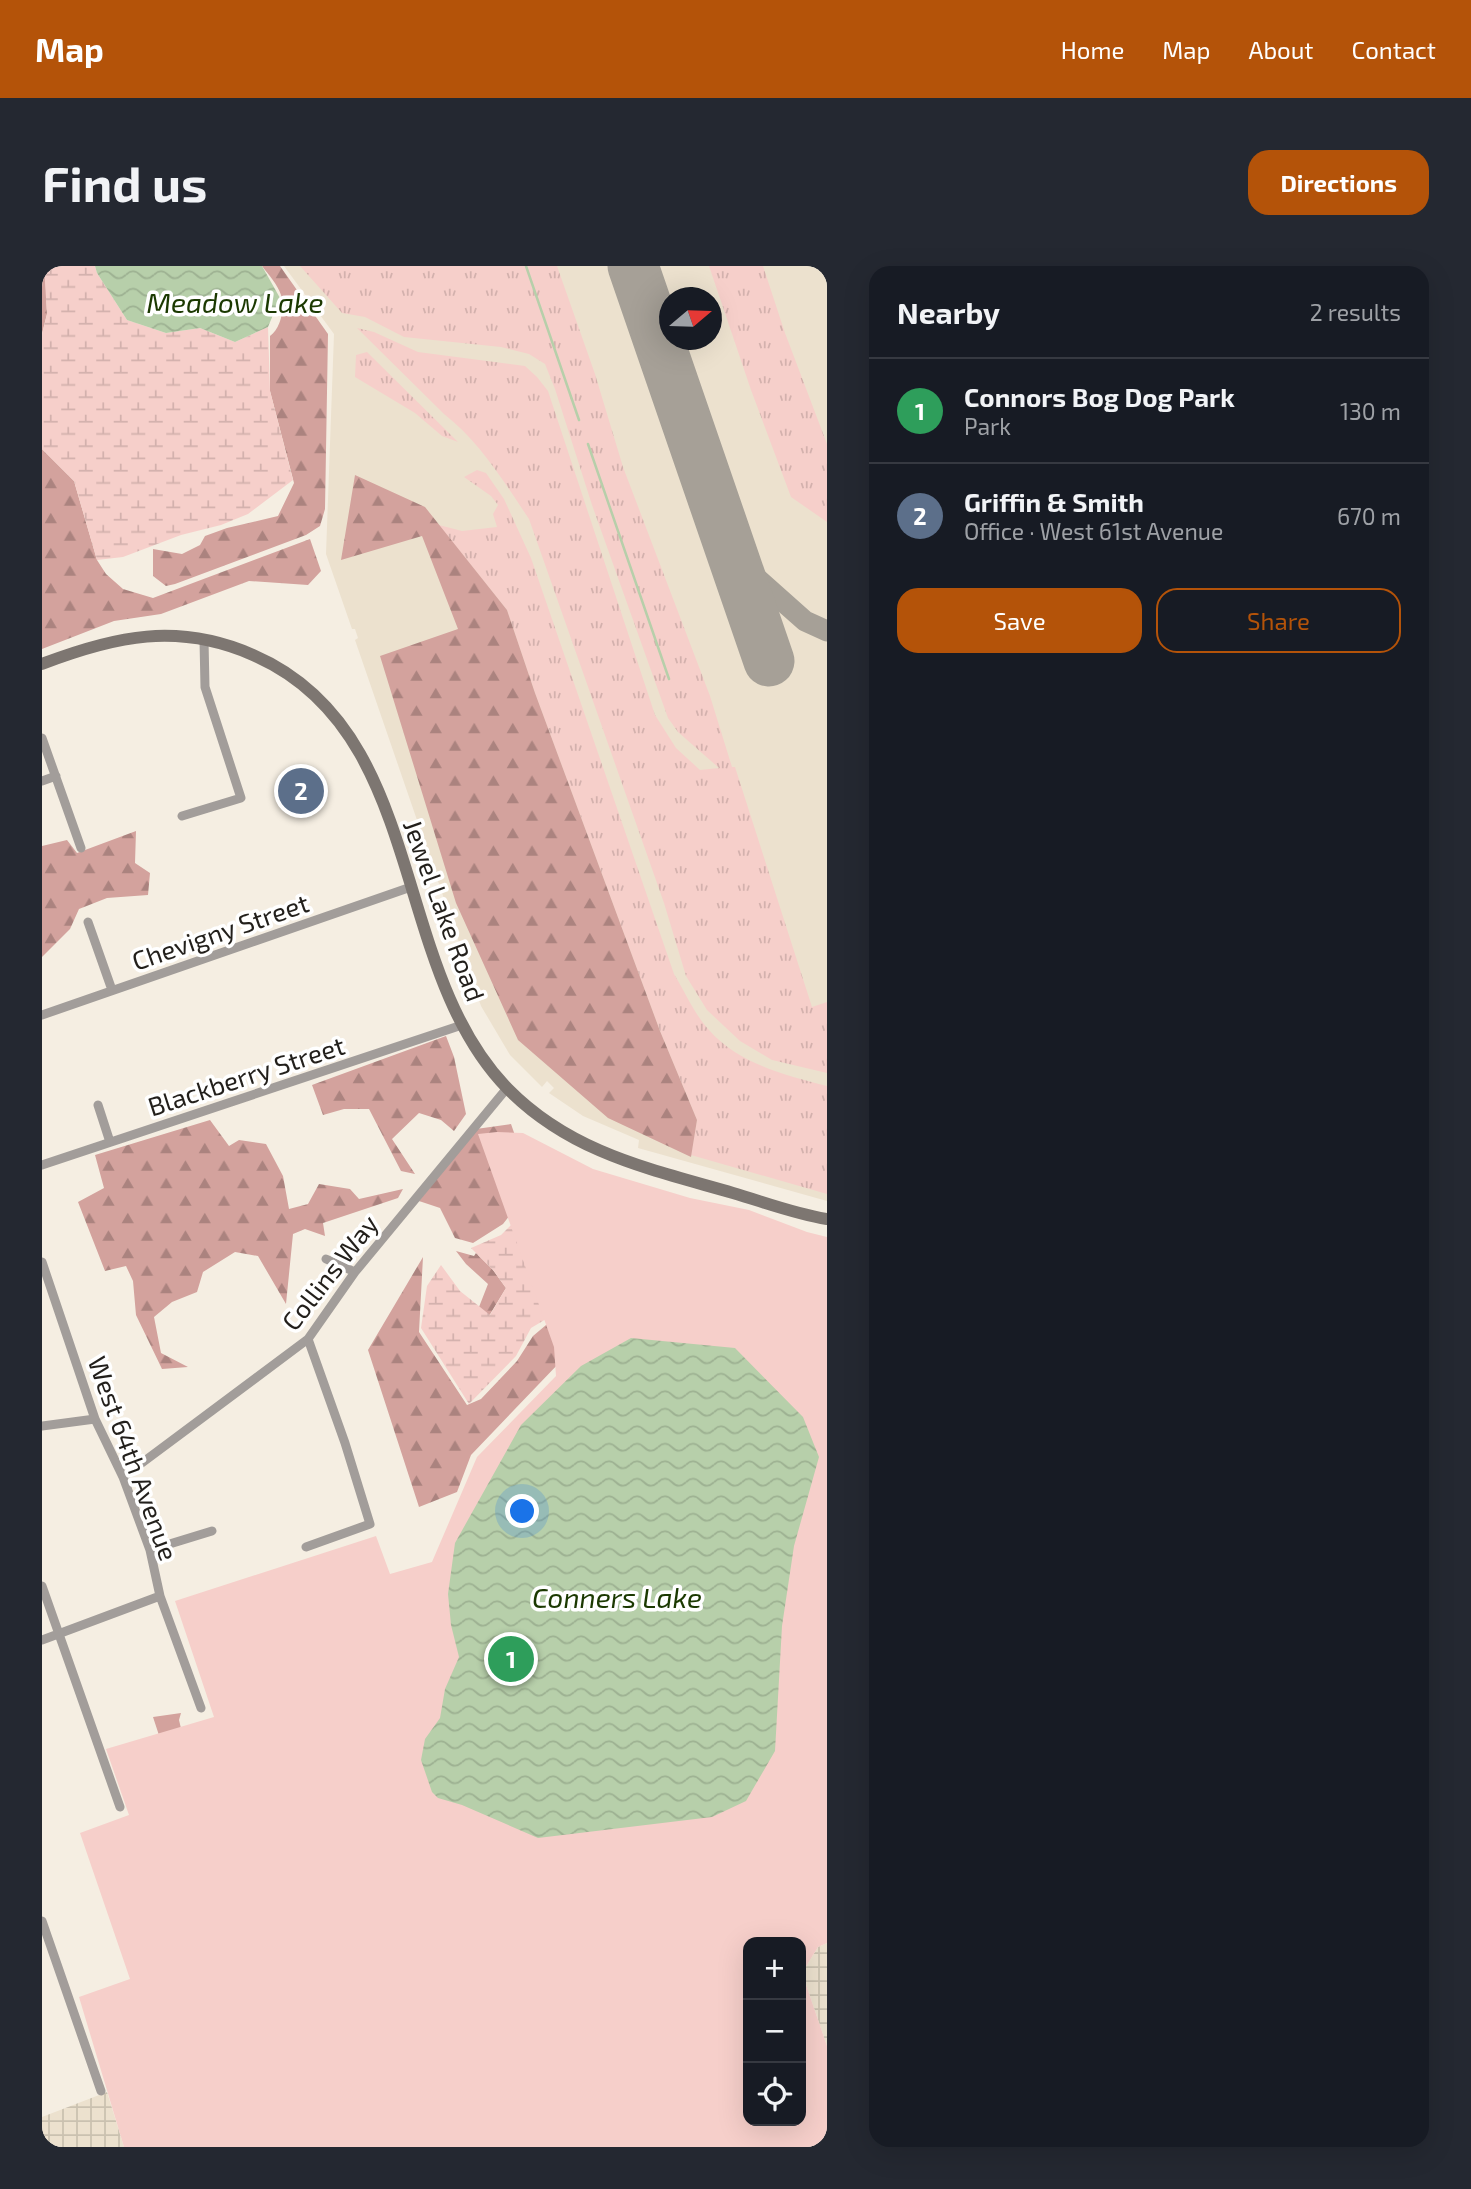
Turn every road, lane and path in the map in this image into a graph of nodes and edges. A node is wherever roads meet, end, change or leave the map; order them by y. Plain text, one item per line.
1 (204, 639) junction
2 (42, 664) edge
3 (42, 738) edge
4 (56, 776) junction
5 (42, 781) edge
6 (182, 816) dead end
7 (81, 848) dead end
8 (411, 887) junction
9 (88, 922) dead end
10 (112, 990) junction
11 (42, 1016) edge
12 (462, 1025) junction
13 (507, 1088) junction
14 (98, 1105) dead end
15 (110, 1142) junction
16 (42, 1165) edge
17 (827, 1219) edge
18 (326, 1259) dead end
19 (42, 1262) edge
20 (355, 1272) junction
21 (47, 1292) edge
22 (308, 1339) junction
23 (95, 1419) junction
24 (42, 1426) edge
25 (124, 1477) junction
26 (212, 1531) dead end
27 (306, 1547) dead end
28 (150, 1550) junction
29 (42, 1586) edge
30 (160, 1596) junction
31 (61, 1634) junction
32 (42, 1640) edge
33 (201, 1708) dead end
34 (120, 1807) dead end
35 (42, 1921) edge
36 (101, 2091) dead end

1 - 2 main road, Jewel Lake Road
1 - 6 street
1 - 8 main road, Jewel Lake Road
3 - 4 street
4 - 5 street
4 - 7 street
8 - 10 street, Chevigny Street
8 - 12 main road, Jewel Lake Road
9 - 10 street
10 - 11 street, Chevigny Street
12 - 13 main road, Jewel Lake Road
12 - 15 street, Blackberry Street
13 - 17 main road, Jewel Lake Road
13 - 20 street, Collins Way
14 - 15 street
15 - 16 street, Blackberry Street
18 - 20 street
19 - 21 street, West 64th Avenue
20 - 22 street, Collins Way
21 - 23 street, West 64th Avenue
22 - 25 street, Collins Way
22 - 27 street
23 - 24 street
23 - 25 street, West 64th Avenue
25 - 28 street, West 64th Avenue
26 - 28 street
28 - 30 street, West 64th Avenue
29 - 31 street
30 - 31 street
30 - 33 street, West 64th Avenue
31 - 32 street
31 - 34 street
35 - 36 street

